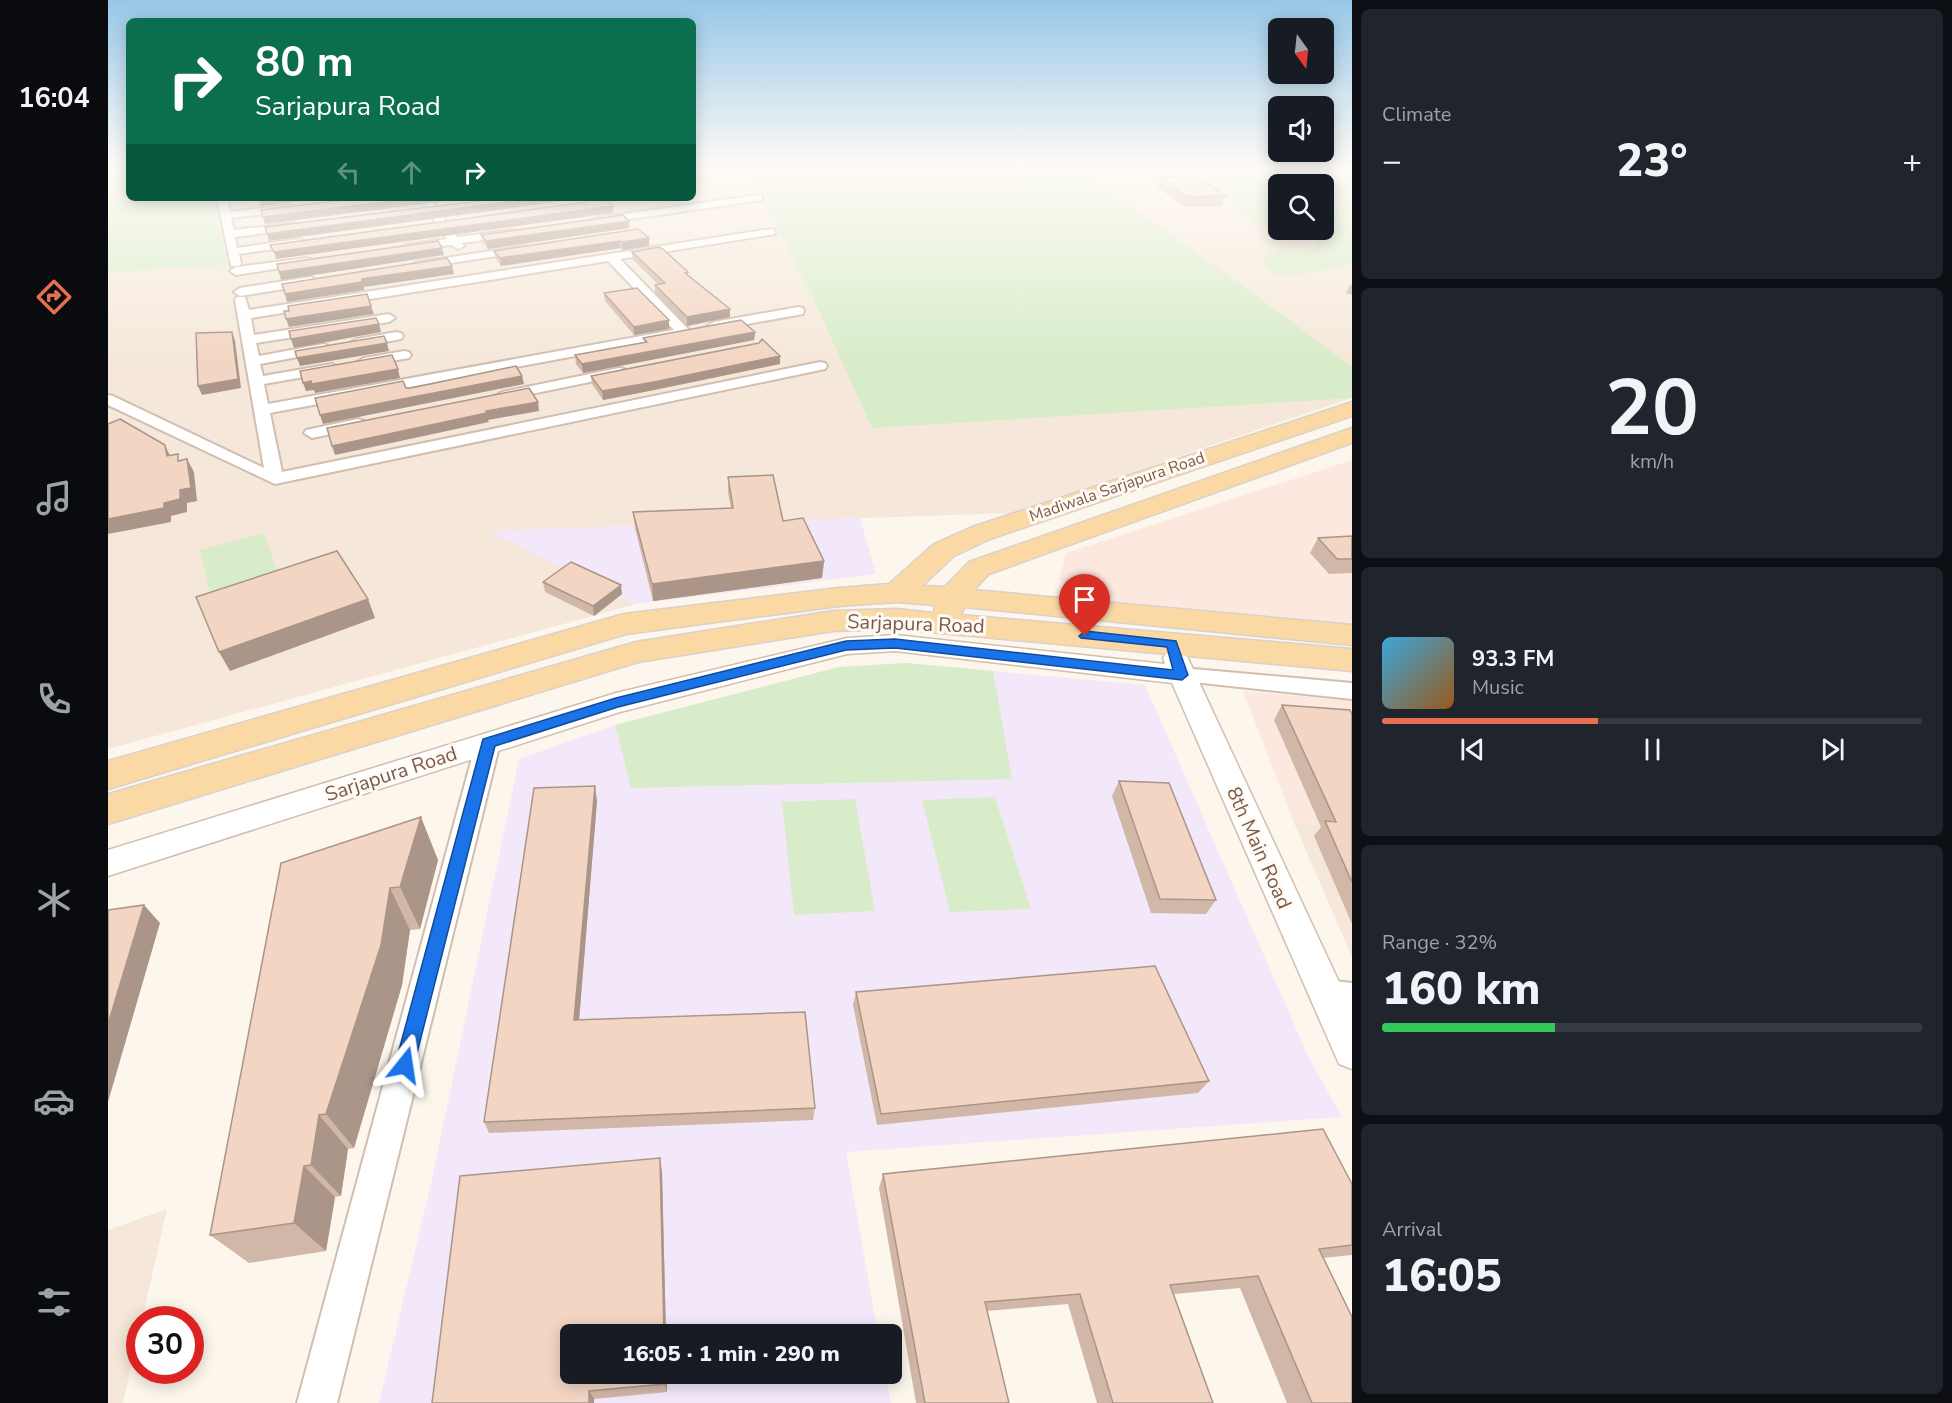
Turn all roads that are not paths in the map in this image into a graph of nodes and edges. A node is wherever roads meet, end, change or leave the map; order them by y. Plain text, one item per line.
1 (249, 231) edge
2 (447, 231) edge
3 (521, 231) edge
4 (771, 232) dead end
5 (229, 234) joint
6 (313, 241) edge
7 (454, 241) junction
8 (534, 247) edge
9 (397, 249) edge
10 (232, 252) junction
11 (466, 257) junction
12 (611, 257) junction
13 (316, 260) edge
14 (410, 266) edge
15 (236, 271) junction
16 (481, 278) junction
17 (319, 280) edge
18 (240, 292) junction
19 (380, 294) junction
20 (798, 311) dead end
21 (244, 315) junction
22 (389, 318) junction
23 (330, 325) junction
24 (683, 332) junction
25 (396, 336) junction
26 (249, 340) junction
27 (346, 358) junction
28 (538, 359) junction
29 (253, 361) junction
30 (820, 366) dead end
31 (409, 368) junction
32 (639, 368) edge
33 (256, 381) junction
34 (558, 384) junction
35 (353, 393) junction
36 (488, 398) edge
37 (108, 399) edge
38 (1352, 409) edge
39 (262, 410) junction
40 (582, 415) junction
41 (371, 422) edge
42 (312, 433) dead end
43 (1352, 435) edge
44 (275, 479) junction
45 (897, 606) junction
46 (948, 610) junction
47 (1352, 635) edge
48 (1172, 644) junction
49 (1352, 660) edge
50 (1182, 675) junction
51 (1352, 691) edge
52 (488, 743) junction
53 (108, 774) edge
54 (108, 809) edge
55 (108, 863) edge
56 (1339, 996) edge
57 (1352, 1051) edge
58 (317, 1403) edge

1 - 5 street
2 - 7 street
3 - 7 street
4 - 12 street
5 - 10 street
6 - 10 street
7 - 9 street
7 - 11 street
8 - 11 street
10 - 15 street
11 - 14 street
11 - 16 street
12 - 16 street
12 - 24 street
13 - 15 street
15 - 18 street
16 - 19 street
17 - 18 street
18 - 21 street
19 - 21 street
19 - 22 street
20 - 24 street
21 - 26 street
22 - 23 street
22 - 25 street
23 - 26 street
23 - 29 street
24 - 28 street
25 - 27 street
25 - 31 street
26 - 29 street
27 - 31 street
27 - 33 street
27 - 35 street
28 - 31 street
28 - 34 street
29 - 33 street
30 - 40 street
31 - 35 street
32 - 34 street
33 - 39 street
34 - 36 street
34 - 40 street
35 - 39 street
37 - 44 street
38 - 45 main road, Madiwala Sarjapura Road
39 - 44 street
40 - 44 street
41 - 42 street
43 - 46 main road, Madiwala Sarjapura Road
45 - 46 main road, Sarjapura Road
45 - 53 main road, Sarjapura Road
45 - 54 main road, Sarjapura Road
46 - 47 main road, Sarjapura Road
46 - 48 main road, Sarjapura Road
48 - 49 main road, Sarjapura Road
48 - 50 street, 8th Main Road
50 - 51 street, Sarjapura Road
50 - 52 street, Sarjapura Road
50 - 56 street, 8th Main Road
52 - 55 street, Sarjapura Road
52 - 58 street
56 - 57 street, 8th Main Road

